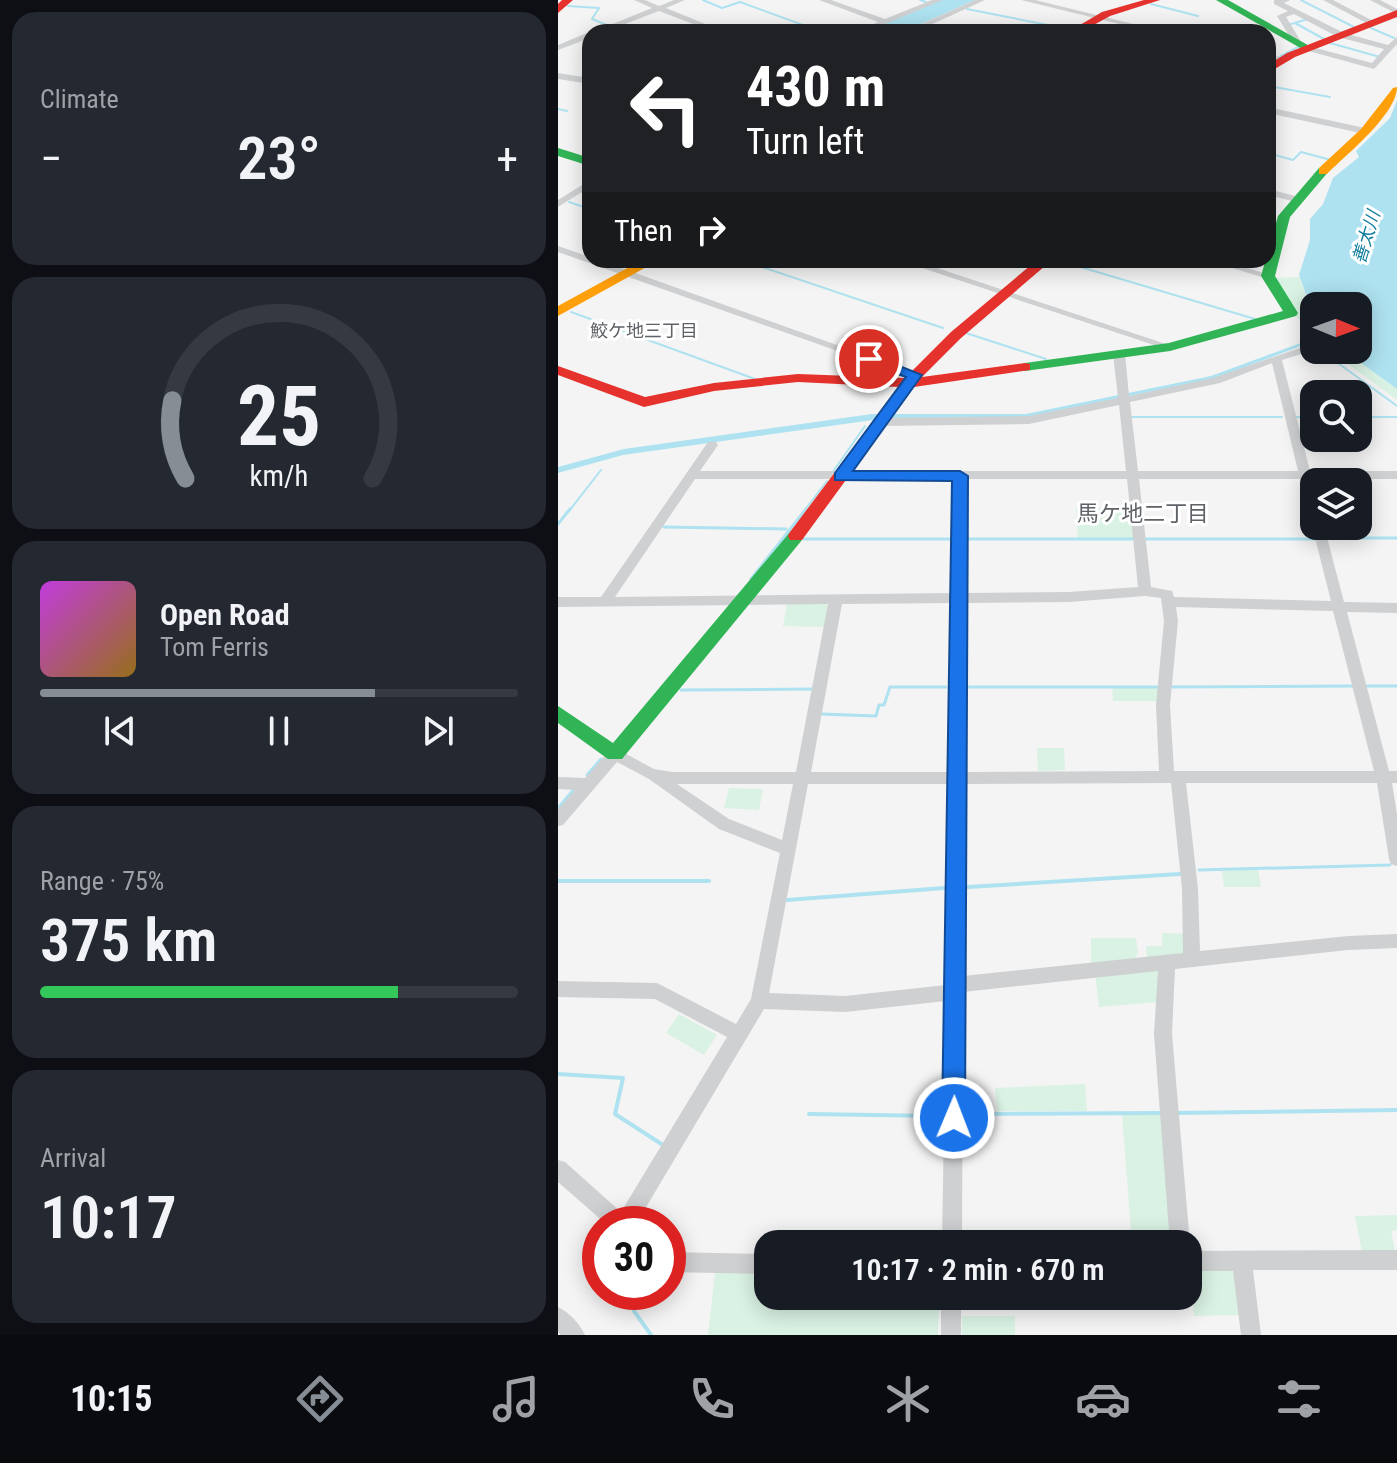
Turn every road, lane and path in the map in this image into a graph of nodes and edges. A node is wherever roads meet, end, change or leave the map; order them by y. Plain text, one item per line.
1 (568, 0) edge
2 (638, 0) edge
3 (681, 0) edge
4 (823, 0) edge
5 (939, 0) edge
6 (981, 0) edge
7 (1025, 0) edge
8 (1155, 0) edge
9 (1221, 0) edge
10 (1286, 0) edge
11 (1327, 0) edge
12 (1374, 0) edge
13 (1396, 0) edge
14 (659, 8) junction
15 (558, 10) edge
16 (1393, 10) edge
17 (1295, 11) junction
18 (1098, 17) junction
19 (884, 21) junction
20 (1373, 23) junction
21 (618, 24) edge
22 (700, 24) edge
23 (877, 24) edge
24 (928, 24) edge
25 (1086, 24) edge
26 (1128, 24) edge
27 (1264, 24) edge
28 (1276, 31) edge
29 (1341, 35) junction
30 (582, 38) edge
31 (1397, 39) edge
32 (1303, 46) junction
33 (558, 48) edge
34 (1390, 48) junction
35 (1276, 60) edge
36 (558, 76) edge
37 (582, 80) edge
38 (1397, 90) edge
39 (1276, 112) edge
40 (1365, 131) junction
41 (558, 152) edge
42 (582, 160) edge
43 (582, 188) edge
44 (1276, 194) edge
45 (1296, 199) junction
46 (558, 204) edge
47 (1276, 246) edge
48 (558, 249) edge
49 (582, 257) edge
50 (613, 268) edge
51 (637, 268) edge
52 (938, 268) edge
53 (1035, 268) edge
54 (1240, 268) edge
55 (1270, 268) edge
56 (627, 273) junction
57 (1268, 276) junction
58 (1005, 293) junction
59 (558, 312) edge
60 (1170, 347) junction
61 (1300, 350) edge
62 (1119, 354) junction
63 (1276, 358) junction
64 (558, 370) edge
65 (912, 379) junction
66 (1123, 397) junction
67 (883, 417) junction
68 (712, 445) dead end
69 (1303, 468) edge
70 (691, 475) junction
71 (1132, 475) junction
72 (1300, 475) edge
73 (1372, 475) edge
74 (1397, 475) edge
75 (841, 476) junction
76 (960, 476) junction
77 (1322, 540) edge
78 (1145, 591) junction
79 (959, 598) junction
80 (746, 600) junction
81 (836, 600) junction
82 (558, 602) edge
83 (604, 602) junction
84 (1169, 602) junction
85 (1339, 607) junction
86 (1397, 608) edge
87 (558, 713) edge
88 (615, 754) junction
89 (651, 774) junction
90 (801, 776) junction
91 (957, 776) junction
92 (1173, 776) junction
93 (1390, 777) edge
94 (558, 783) edge
95 (589, 784) junction
96 (558, 820) edge
97 (787, 849) junction
98 (1397, 859) edge
99 (1397, 941) edge
100 (1192, 959) junction
101 (1167, 962) junction
102 (558, 989) edge
103 (955, 989) junction
104 (759, 1001) junction
105 (738, 1034) junction
106 (558, 1169) edge
107 (601, 1206) edge
108 (633, 1206) edge
109 (952, 1230) edge
110 (1179, 1230) edge
111 (1397, 1260) edge
112 (1202, 1261) edge
113 (686, 1262) edge
114 (1242, 1262) junction
115 (754, 1264) edge
116 (951, 1310) edge
117 (558, 1317) edge
118 (575, 1335) edge
119 (951, 1335) edge
120 (1251, 1335) edge

1 - 15 street
2 - 14 street
3 - 14 street
4 - 19 street
5 - 19 street
6 - 24 street
7 - 18 street
8 - 18 street
9 - 27 street
10 - 17 street
11 - 20 street
12 - 16 street
13 - 16 street
14 - 21 street
14 - 22 street
16 - 20 street
17 - 29 street
17 - 32 street
18 - 25 street
18 - 26 street
19 - 23 street
20 - 29 street
28 - 32 street
29 - 32 street
29 - 34 street
30 - 33 street
31 - 34 street
32 - 34 street
32 - 35 street
36 - 37 street
38 - 40 street
39 - 40 street
40 - 45 street
41 - 42 street
43 - 46 street
44 - 45 street
45 - 47 street
48 - 49 street
50 - 56 street
51 - 56 street
52 - 58 street
53 - 58 street
54 - 57 street
55 - 57 street
56 - 59 street
56 - 65 street
57 - 60 street
58 - 60 street
58 - 65 street
60 - 62 street
61 - 63 street
62 - 65 street
62 - 66 street
63 - 66 street
63 - 69 street
64 - 65 street
65 - 67 street
66 - 67 street
66 - 71 street
67 - 75 street
68 - 70 street
70 - 75 street
70 - 83 street
71 - 72 street
71 - 76 street
71 - 78 street
73 - 74 street
75 - 76 street
75 - 80 street
76 - 79 street
77 - 85 street
78 - 79 street
78 - 84 street
79 - 81 street
79 - 91 street
80 - 81 street
80 - 83 street
80 - 88 street
81 - 90 street
82 - 83 street
84 - 85 street
84 - 92 street
85 - 86 street
85 - 93 street
87 - 88 street
88 - 89 street
88 - 95 street
89 - 90 street
89 - 97 street
90 - 91 street
90 - 97 street
91 - 92 street
91 - 103 street
92 - 93 street
92 - 100 street
93 - 98 street
94 - 95 street
95 - 96 street
97 - 104 street
99 - 100 street
100 - 101 street
101 - 103 street
101 - 110 street
102 - 105 street
103 - 104 street
103 - 109 street
104 - 105 street
105 - 108 street
106 - 107 street
111 - 114 street
112 - 114 street
113 - 115 street
114 - 120 street
116 - 119 street
117 - 118 street

